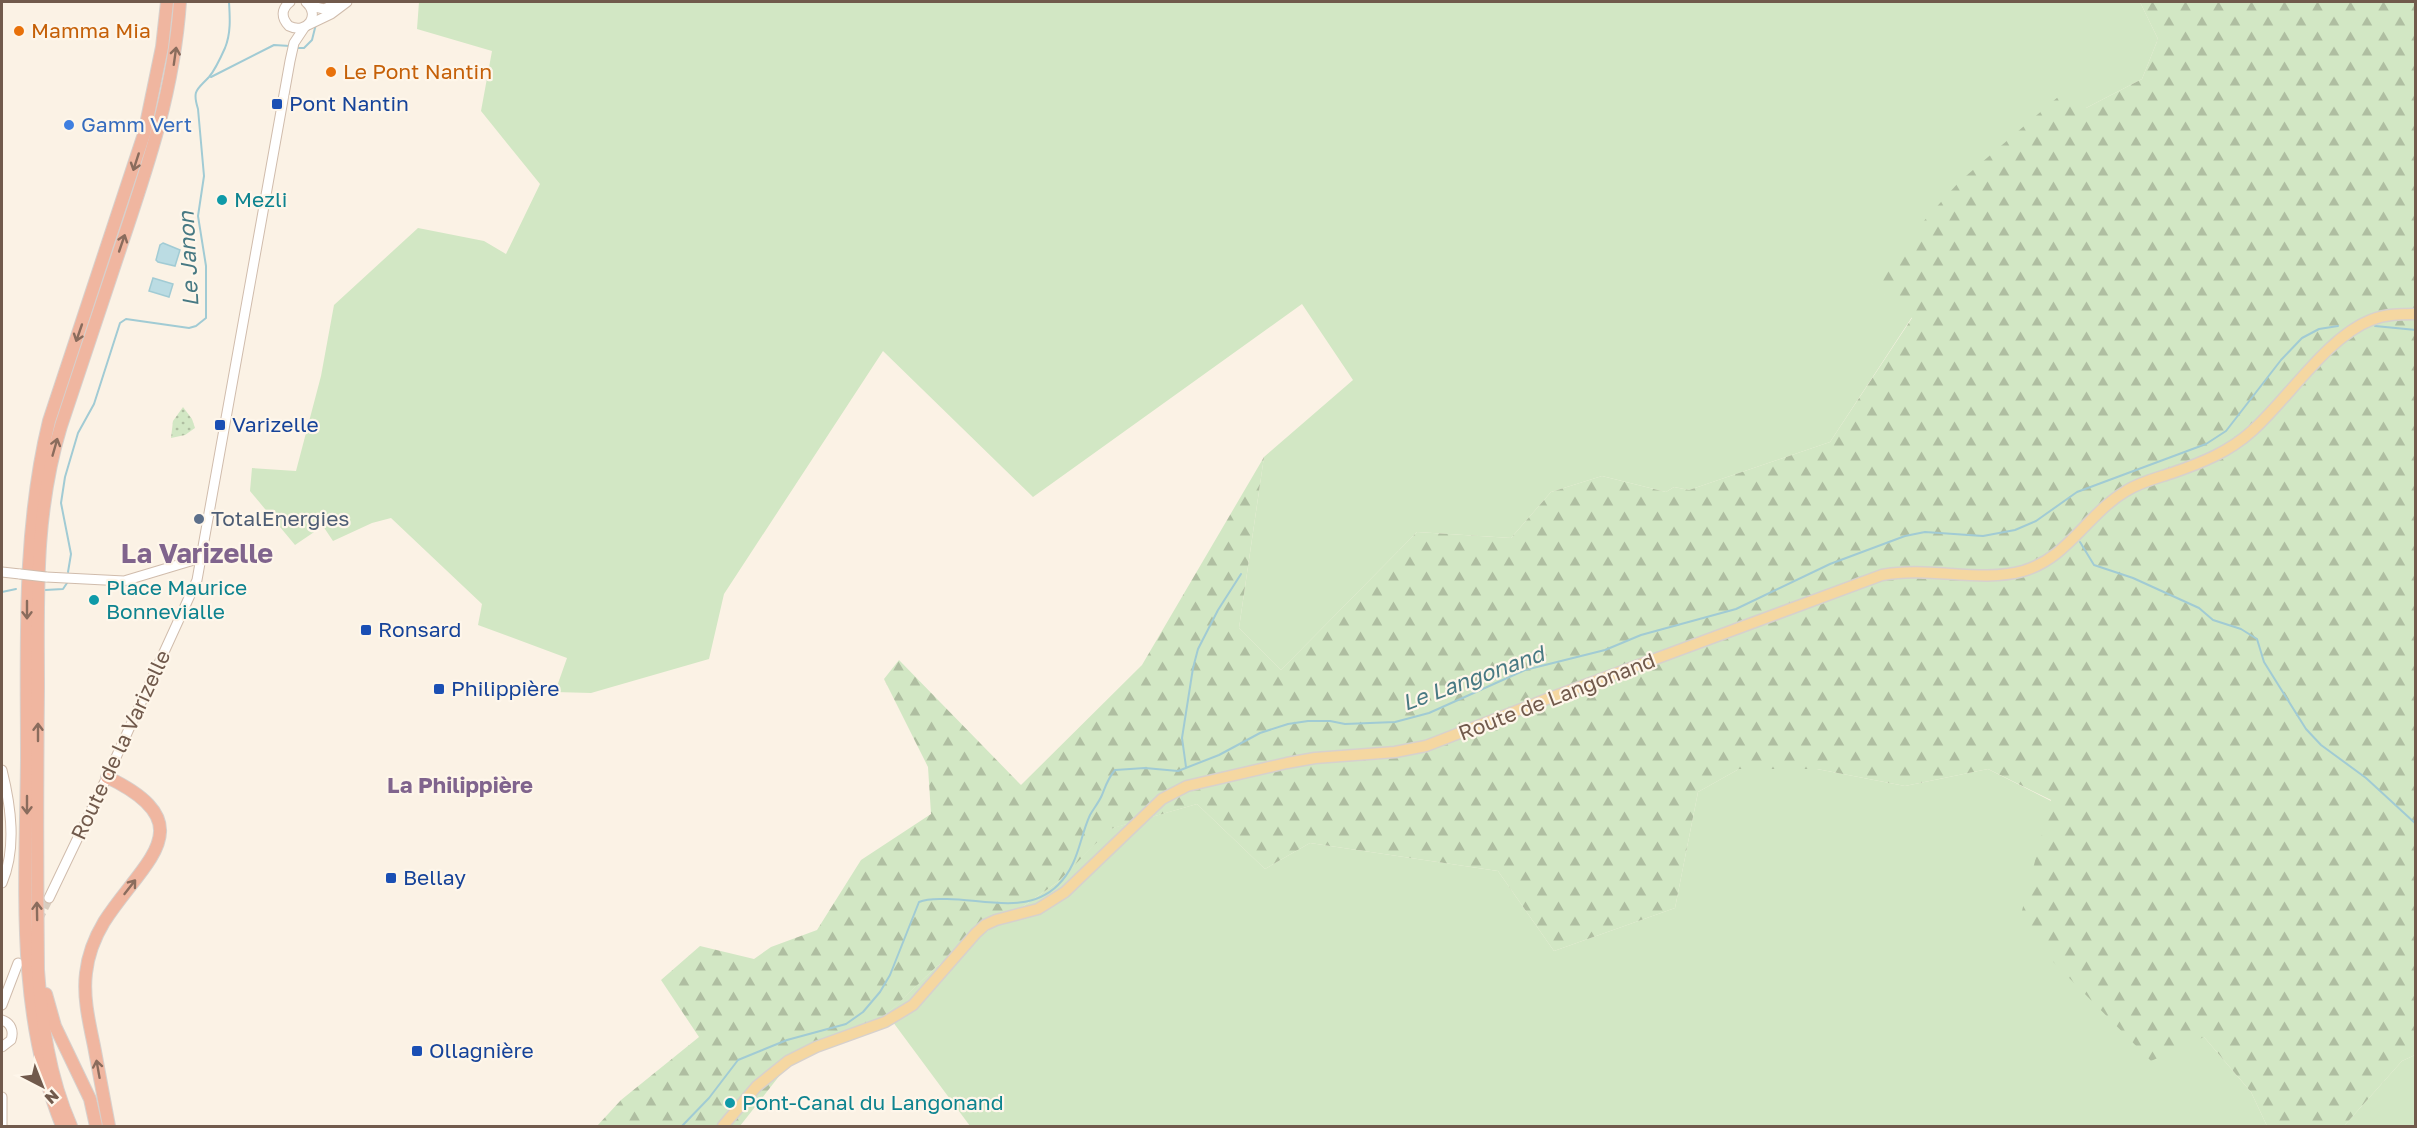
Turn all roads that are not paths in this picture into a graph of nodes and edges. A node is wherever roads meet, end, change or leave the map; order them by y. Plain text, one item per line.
1 (166, 2) edge
2 (180, 2) edge
3 (290, 2) edge
4 (340, 2) edge
5 (347, 2) edge
6 (311, 6) edge
7 (311, 23) junction
8 (289, 26) junction
9 (292, 52) junction
10 (2415, 314) edge
11 (202, 560) junction
12 (2, 572) edge
13 (2, 770) edge
14 (108, 777) junction
15 (2, 883) edge
16 (49, 898) tunnel mouth
17 (18, 963) dead end
18 (38, 970) junction
19 (2, 1005) edge
20 (2, 1020) edge
21 (36, 1043) junction
22 (2, 1047) edge
23 (2, 1097) edge
24 (2, 1126) edge
25 (53, 1126) edge
26 (62, 1126) edge
27 (71, 1126) edge
28 (96, 1126) edge
29 (109, 1126) edge
30 (723, 1126) edge

1 -> 21 highway
18 -> 2 highway
3 - 8 main road
4 - 6 main road
5 - 7 main road
6 - 7 main road
7 - 8 main road
7 - 9 main road
8 - 9 main road
9 - 11 main road, Route de la Varizelle
10 - 30 main road, Route de Langonand
11 - 12 main road, bridge
11 - 14 main road, Route de la Varizelle
13 - 15 main road
14 - 16 main road, Route de la Varizelle
29 -> 14 highway
17 - 19 main road
18 - 27 highway
18 - 28 highway
20 - 22 main road
21 - 25 highway
21 - 26 highway
23 - 24 main road

